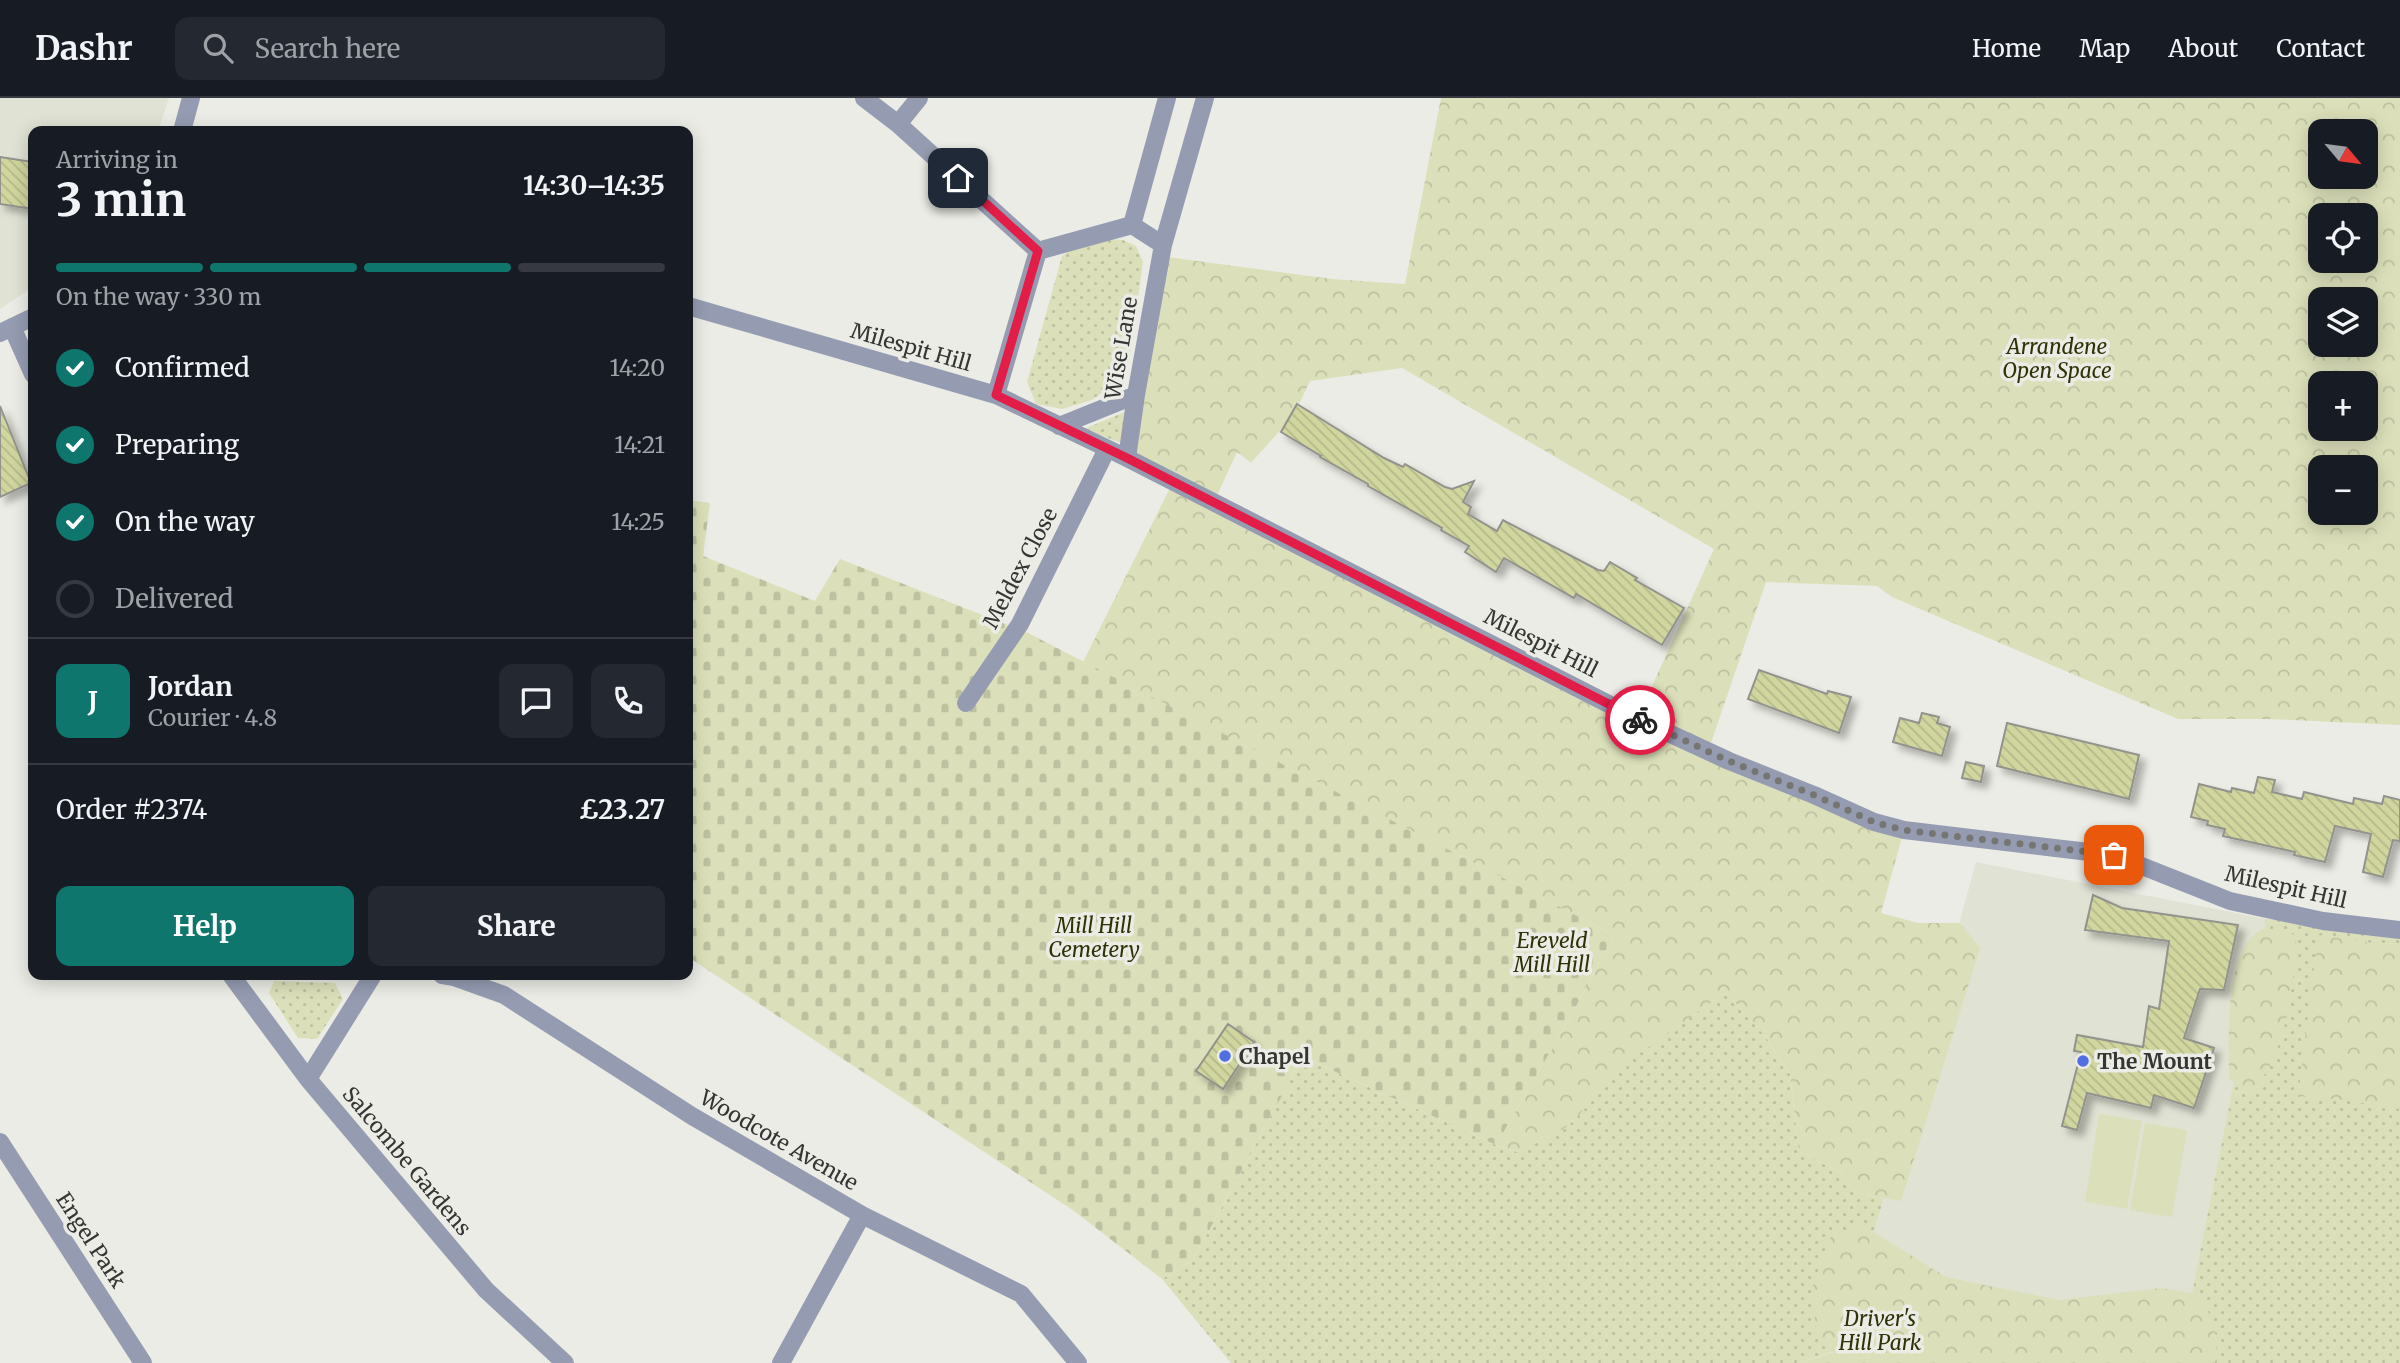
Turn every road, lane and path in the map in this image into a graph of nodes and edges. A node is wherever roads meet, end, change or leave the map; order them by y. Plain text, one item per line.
1 (191, 98) edge
2 (864, 98) edge
3 (919, 98) edge
4 (1167, 98) edge
5 (1205, 98) edge
6 (898, 124) junction
7 (183, 126) edge
8 (1132, 225) junction
9 (1163, 246) junction
10 (1038, 251) junction
11 (693, 307) edge
12 (28, 319) edge
13 (6, 330) edge
14 (28, 366) edge
15 (996, 395) junction
16 (1136, 396) junction
17 (1059, 426) junction
18 (1107, 449) junction
19 (1127, 458) junction
20 (966, 703) dead end
21 (2400, 930) edge
22 (235, 980) edge
23 (370, 980) edge
24 (462, 980) edge
25 (308, 1079) junction
26 (0, 1142) edge
27 (862, 1215) junction
28 (143, 1363) edge
29 (565, 1363) edge
30 (781, 1363) edge
31 (1077, 1363) edge

1 - 7 street
2 - 6 street
3 - 6 street
4 - 8 street
5 - 9 street, Wise Lane
6 - 10 street
8 - 9 street
8 - 10 street
9 - 16 street, Wise Lane
10 - 15 street
11 - 15 street, Milespit Hill
12 - 13 street
13 - 14 street
15 - 17 street, Milespit Hill
16 - 17 street
16 - 19 street, Wise Lane
17 - 18 street, Milespit Hill
18 - 19 street, Milespit Hill
18 - 20 street, Meldex Close
19 - 21 street, Milespit Hill
22 - 25 street, Salcombe Gardens
23 - 25 street
24 - 27 street, Woodcote Avenue
25 - 29 street, Salcombe Gardens
26 - 28 street, Engel Park
27 - 30 street
27 - 31 street, Woodcote Avenue

